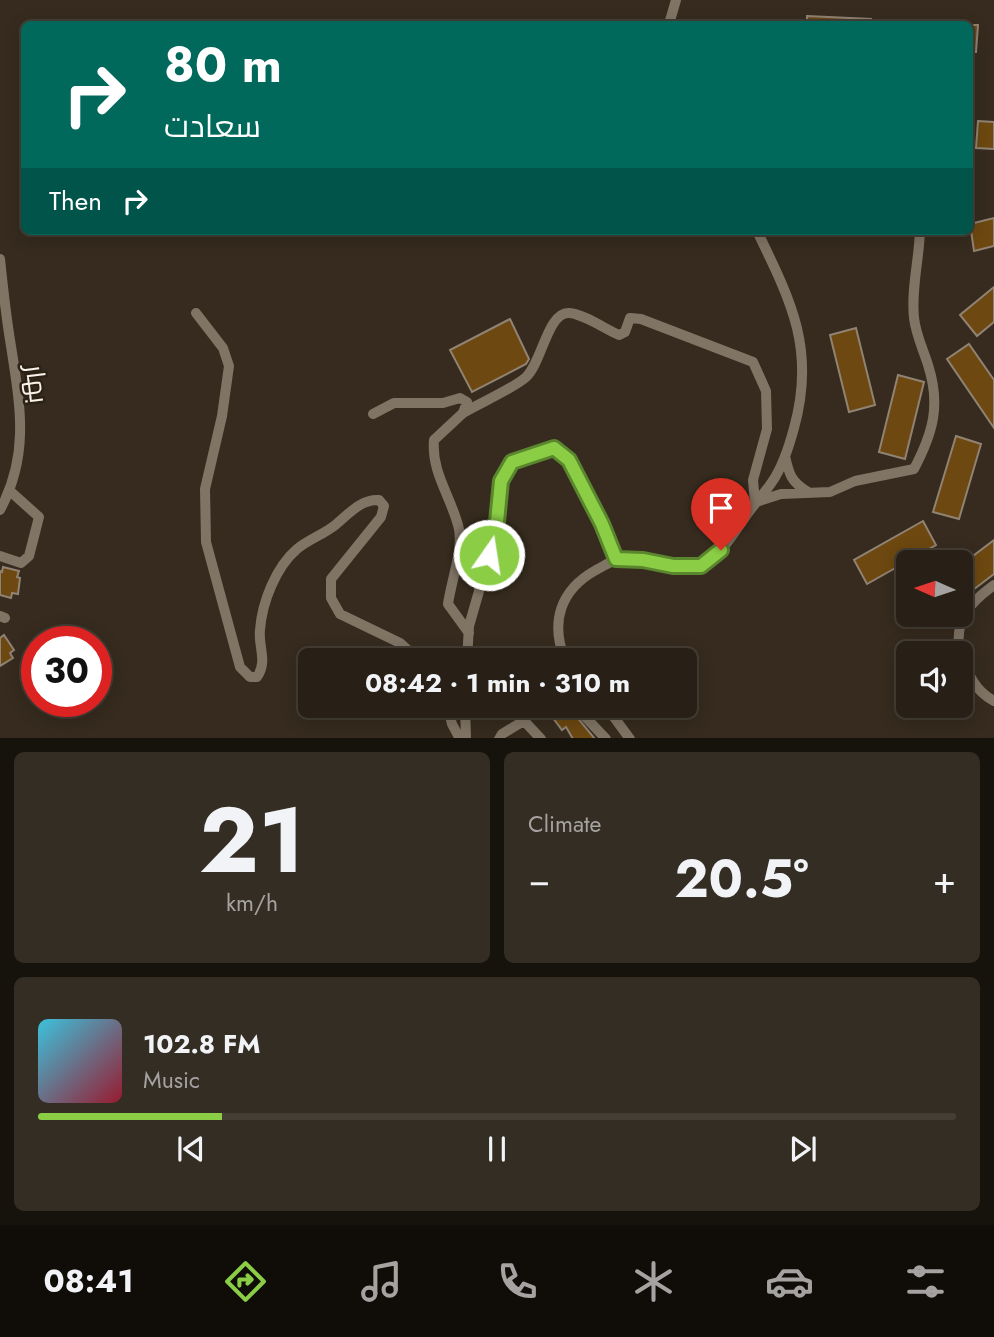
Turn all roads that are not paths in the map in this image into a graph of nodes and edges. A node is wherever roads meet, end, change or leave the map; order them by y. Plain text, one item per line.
1 (676, 0) edge
2 (670, 21) edge
3 (759, 235) edge
4 (920, 235) edge
5 (0, 259) edge
6 (196, 313) dead end
7 (463, 413) junction
8 (373, 414) dead end
9 (785, 456) junction
10 (10, 491) junction
11 (808, 492) junction
12 (755, 503) junction
13 (0, 510) edge
14 (0, 556) edge
15 (616, 559) junction
16 (994, 585) edge
17 (469, 633) junction
18 (959, 641) edge
19 (406, 648) edge
20 (468, 648) edge
21 (561, 648) edge
22 (973, 681) edge
23 (994, 701) edge
24 (450, 718) edge
25 (464, 718) edge
26 (587, 718) edge
27 (615, 718) edge
28 (463, 738) edge
29 (499, 738) edge
30 (541, 738) edge
31 (606, 738) edge
32 (630, 738) edge

1 - 2 street
3 - 9 street
4 - 11 street
5 - 10 street, بهار
6 - 19 street
7 - 8 street
7 - 12 street
7 - 17 street
9 - 11 street
9 - 12 street
10 - 13 street, بهار
10 - 14 street
11 - 12 street
12 - 15 street
15 - 17 street
15 - 21 street
16 - 18 street
17 - 20 street
22 - 23 street
24 - 28 street
25 - 28 street
26 - 31 street
27 - 32 street
29 - 30 street

